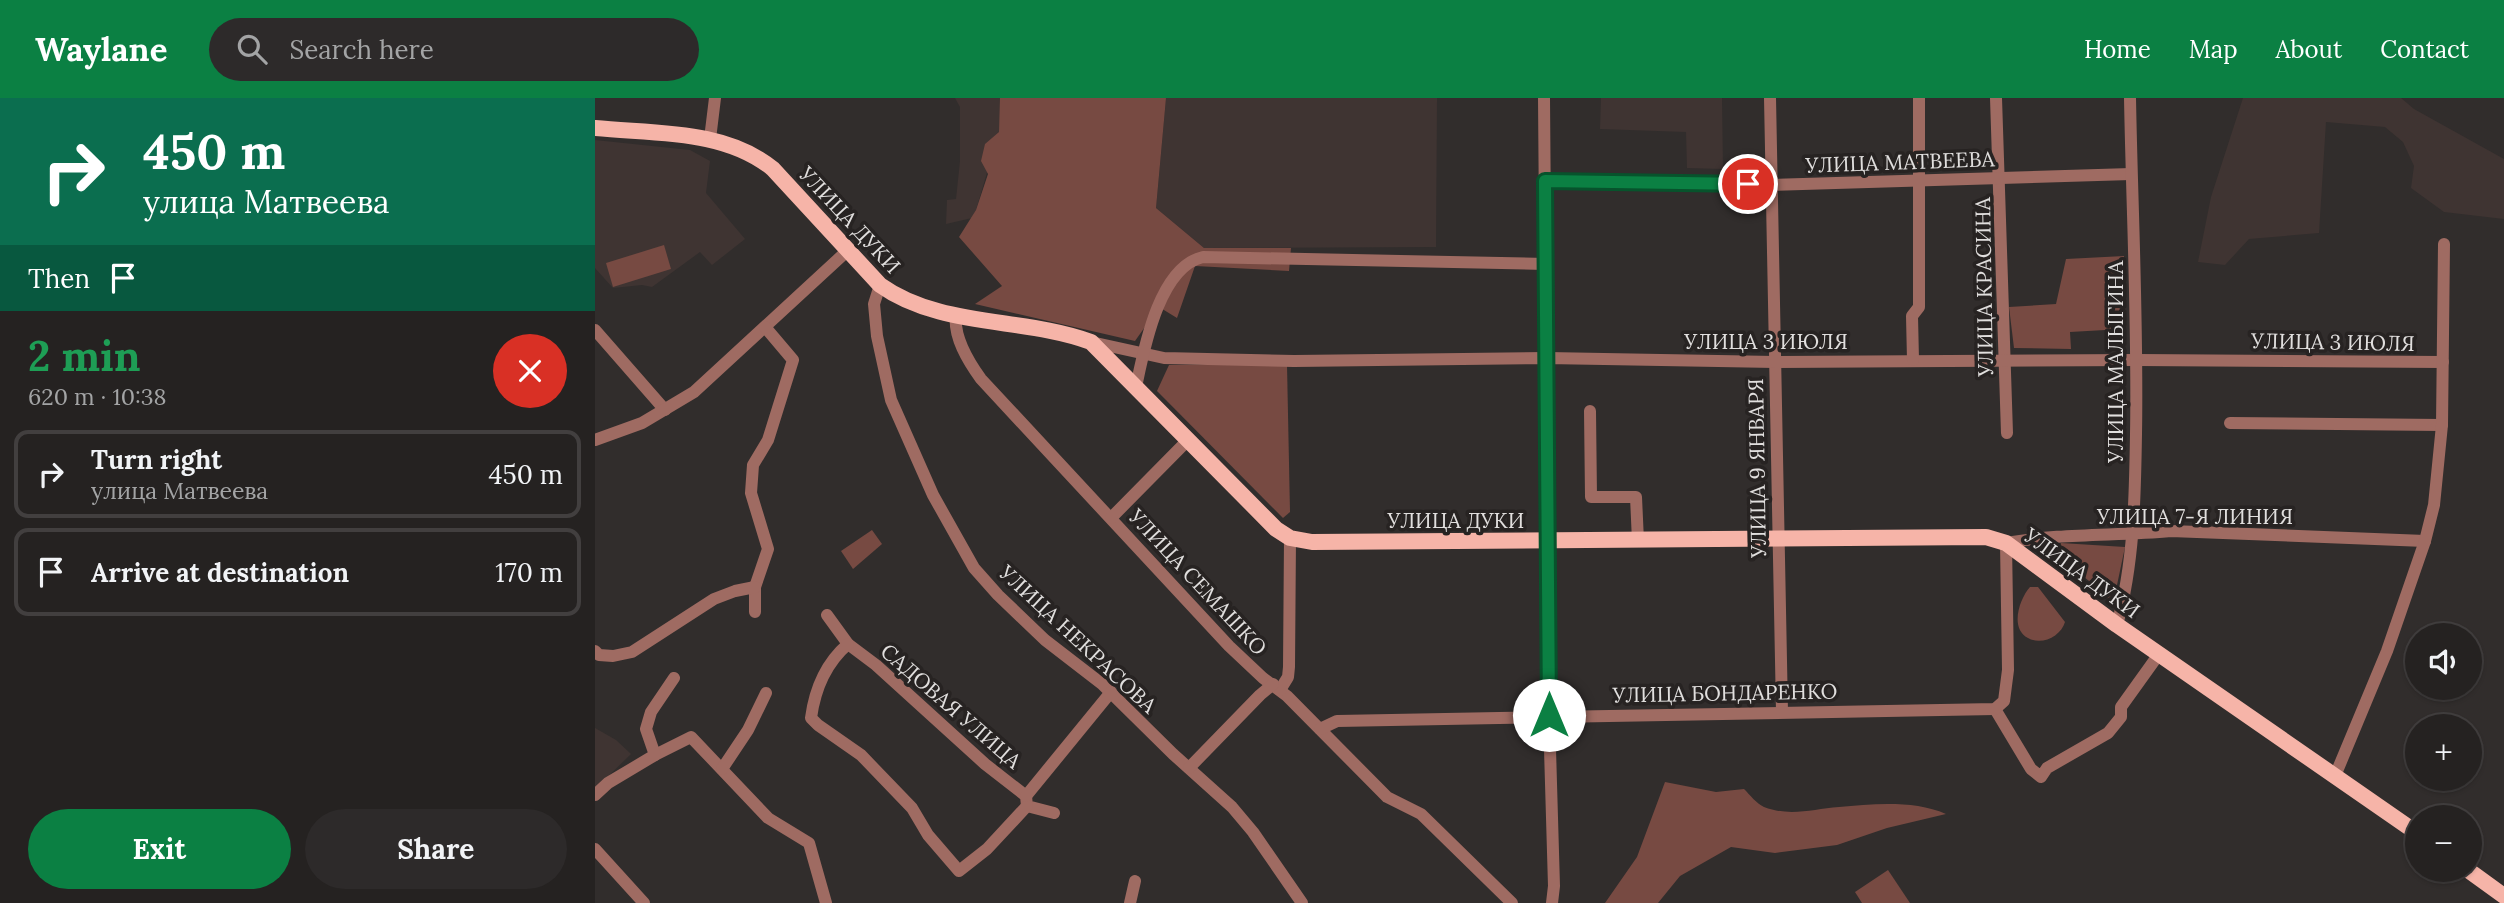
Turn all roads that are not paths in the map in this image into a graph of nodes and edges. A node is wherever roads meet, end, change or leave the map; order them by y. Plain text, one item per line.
1 (715, 98) edge
2 (1544, 98) edge
3 (1770, 98) edge
4 (1919, 98) edge
5 (1996, 98) edge
6 (2130, 98) edge
7 (595, 128) edge
8 (710, 139) junction
9 (2131, 174) junction
10 (2000, 178) junction
11 (1545, 181) junction
12 (1918, 181) junction
13 (1770, 185) junction
14 (2444, 244) dead end
15 (847, 251) junction
16 (1546, 264) junction
17 (880, 285) junction
18 (957, 314) junction
19 (765, 327) junction
20 (595, 330) edge
21 (1091, 342) junction
22 (1143, 354) junction
23 (1547, 358) junction
24 (1913, 360) junction
25 (2004, 360) junction
26 (2137, 360) junction
27 (1775, 362) junction
28 (2443, 362) junction
29 (1136, 387) junction
30 (665, 410) junction
31 (1590, 411) dead end
32 (2230, 423) dead end
33 (2442, 425) junction
34 (2007, 433) dead end
35 (1189, 439) junction
36 (595, 440) edge
37 (1111, 518) junction
38 (2132, 535) junction
39 (1290, 538) junction
40 (1549, 540) junction
41 (1777, 540) junction
42 (1637, 541) junction
43 (2425, 541) junction
44 (2006, 543) junction
45 (755, 587) junction
46 (755, 612) dead end
47 (827, 615) dead end
48 (2117, 625) junction
49 (848, 643) junction
50 (595, 651) edge
51 (2159, 654) junction
52 (674, 678) dead end
53 (1276, 687) junction
54 (1111, 692) junction
55 (766, 693) dead end
56 (2000, 705) junction
57 (1782, 712) junction
58 (1549, 715) junction
59 (1320, 729) junction
60 (655, 755) junction
61 (1189, 768) junction
62 (722, 769) junction
63 (2335, 776) junction
64 (595, 795) edge
65 (1026, 801) junction
66 (1054, 813) dead end
67 (2405, 825) edge
68 (595, 849) edge
69 (2482, 880) edge
70 (1135, 881) dead end
71 (2504, 895) edge
72 (644, 903) edge
73 (827, 903) edge
74 (1130, 903) edge
75 (1302, 903) edge
76 (1513, 903) edge
77 (1552, 903) edge

1 - 8 street
2 - 11 street
3 - 13 street, УЛИЦА 9 ЯНВАРЯ
4 - 12 street
5 - 10 street, УЛИЦА КРАСИНА
6 - 9 street, УЛИЦА МАЛЫГИНА
7 - 8 main road, УЛИЦА ДУКИ
8 - 15 main road, УЛИЦА ДУКИ
9 - 10 street, УЛИЦА МАТВЕЕВА
9 - 26 street, УЛИЦА МАЛЫГИНА
10 - 12 street, УЛИЦА МАТВЕЕВА
10 - 25 street, УЛИЦА КРАСИНА
11 - 13 street, УЛИЦА МАТВЕЕВА
11 - 16 street
12 - 13 street, УЛИЦА МАТВЕЕВА
12 - 24 street
13 - 27 street, УЛИЦА 9 ЯНВАРЯ
14 - 28 street
15 - 17 main road, УЛИЦА ДУКИ
15 - 19 street
16 - 22 street
16 - 23 street
17 - 18 main road, УЛИЦА ДУКИ
17 - 54 street, УЛИЦА НЕКРАСОВА
18 - 21 main road, УЛИЦА ДУКИ
18 - 37 street, УЛИЦА СЕМАШКО
19 - 30 street
19 - 45 street
20 - 30 street
21 - 22 street, УЛИЦА 3 ИЮЛЯ
21 - 29 main road, УЛИЦА ДУКИ
22 - 23 street, УЛИЦА 3 ИЮЛЯ
22 - 29 street
23 - 27 street, УЛИЦА 3 ИЮЛЯ
23 - 40 street
24 - 25 street, УЛИЦА 3 ИЮЛЯ
24 - 27 street, УЛИЦА 3 ИЮЛЯ
25 - 26 street, УЛИЦА 3 ИЮЛЯ
25 - 34 street, УЛИЦА КРАСИНА
26 - 28 street, УЛИЦА 3 ИЮЛЯ
26 - 38 street, УЛИЦА МАЛЫГИНА
27 - 41 street, УЛИЦА 9 ЯНВАРЯ
28 - 33 street
29 - 35 main road, УЛИЦА ДУКИ
30 - 36 street
31 - 42 street
32 - 33 street
33 - 43 street
35 - 37 street
35 - 39 main road, УЛИЦА ДУКИ
37 - 53 street, УЛИЦА СЕМАШКО
38 - 43 street, УЛИЦА 7-Я ЛИНИЯ
38 - 44 street, УЛИЦА 7-Я ЛИНИЯ
38 - 48 street, УЛИЦА МАЛЫГИНА
39 - 40 main road, УЛИЦА ДУКИ
39 - 53 street
40 - 42 main road, УЛИЦА ДУКИ
40 - 58 street
41 - 42 main road, УЛИЦА ДУКИ
41 - 44 main road, УЛИЦА ДУКИ
41 - 57 street, УЛИЦА 9 ЯНВАРЯ
43 - 63 street
44 - 48 main road, УЛИЦА ДУКИ
44 - 56 street
45 - 46 street
45 - 50 street
47 - 49 street, САДОВАЯ УЛИЦА
48 - 51 main road, УЛИЦА ДУКИ
49 - 65 street, САДОВАЯ УЛИЦА
49 - 65 street
51 - 56 street
51 - 63 main road, УЛИЦА ДУКИ
52 - 60 street
53 - 59 street, УЛИЦА СЕМАШКО
53 - 61 street
54 - 61 street, УЛИЦА НЕКРАСОВА
54 - 65 street
55 - 62 street
56 - 57 street, УЛИЦА БОНДАРЕНКО
57 - 58 street, УЛИЦА БОНДАРЕНКО
58 - 59 street, УЛИЦА БОНДАРЕНКО
58 - 77 street
59 - 76 street, УЛИЦА СЕМАШКО
60 - 62 street
60 - 64 street
61 - 75 street, УЛИЦА НЕКРАСОВА
62 - 73 street
63 - 67 main road, УЛИЦА ДУКИ
65 - 66 street, САДОВАЯ УЛИЦА
68 - 72 street
69 - 71 main road
70 - 74 street

